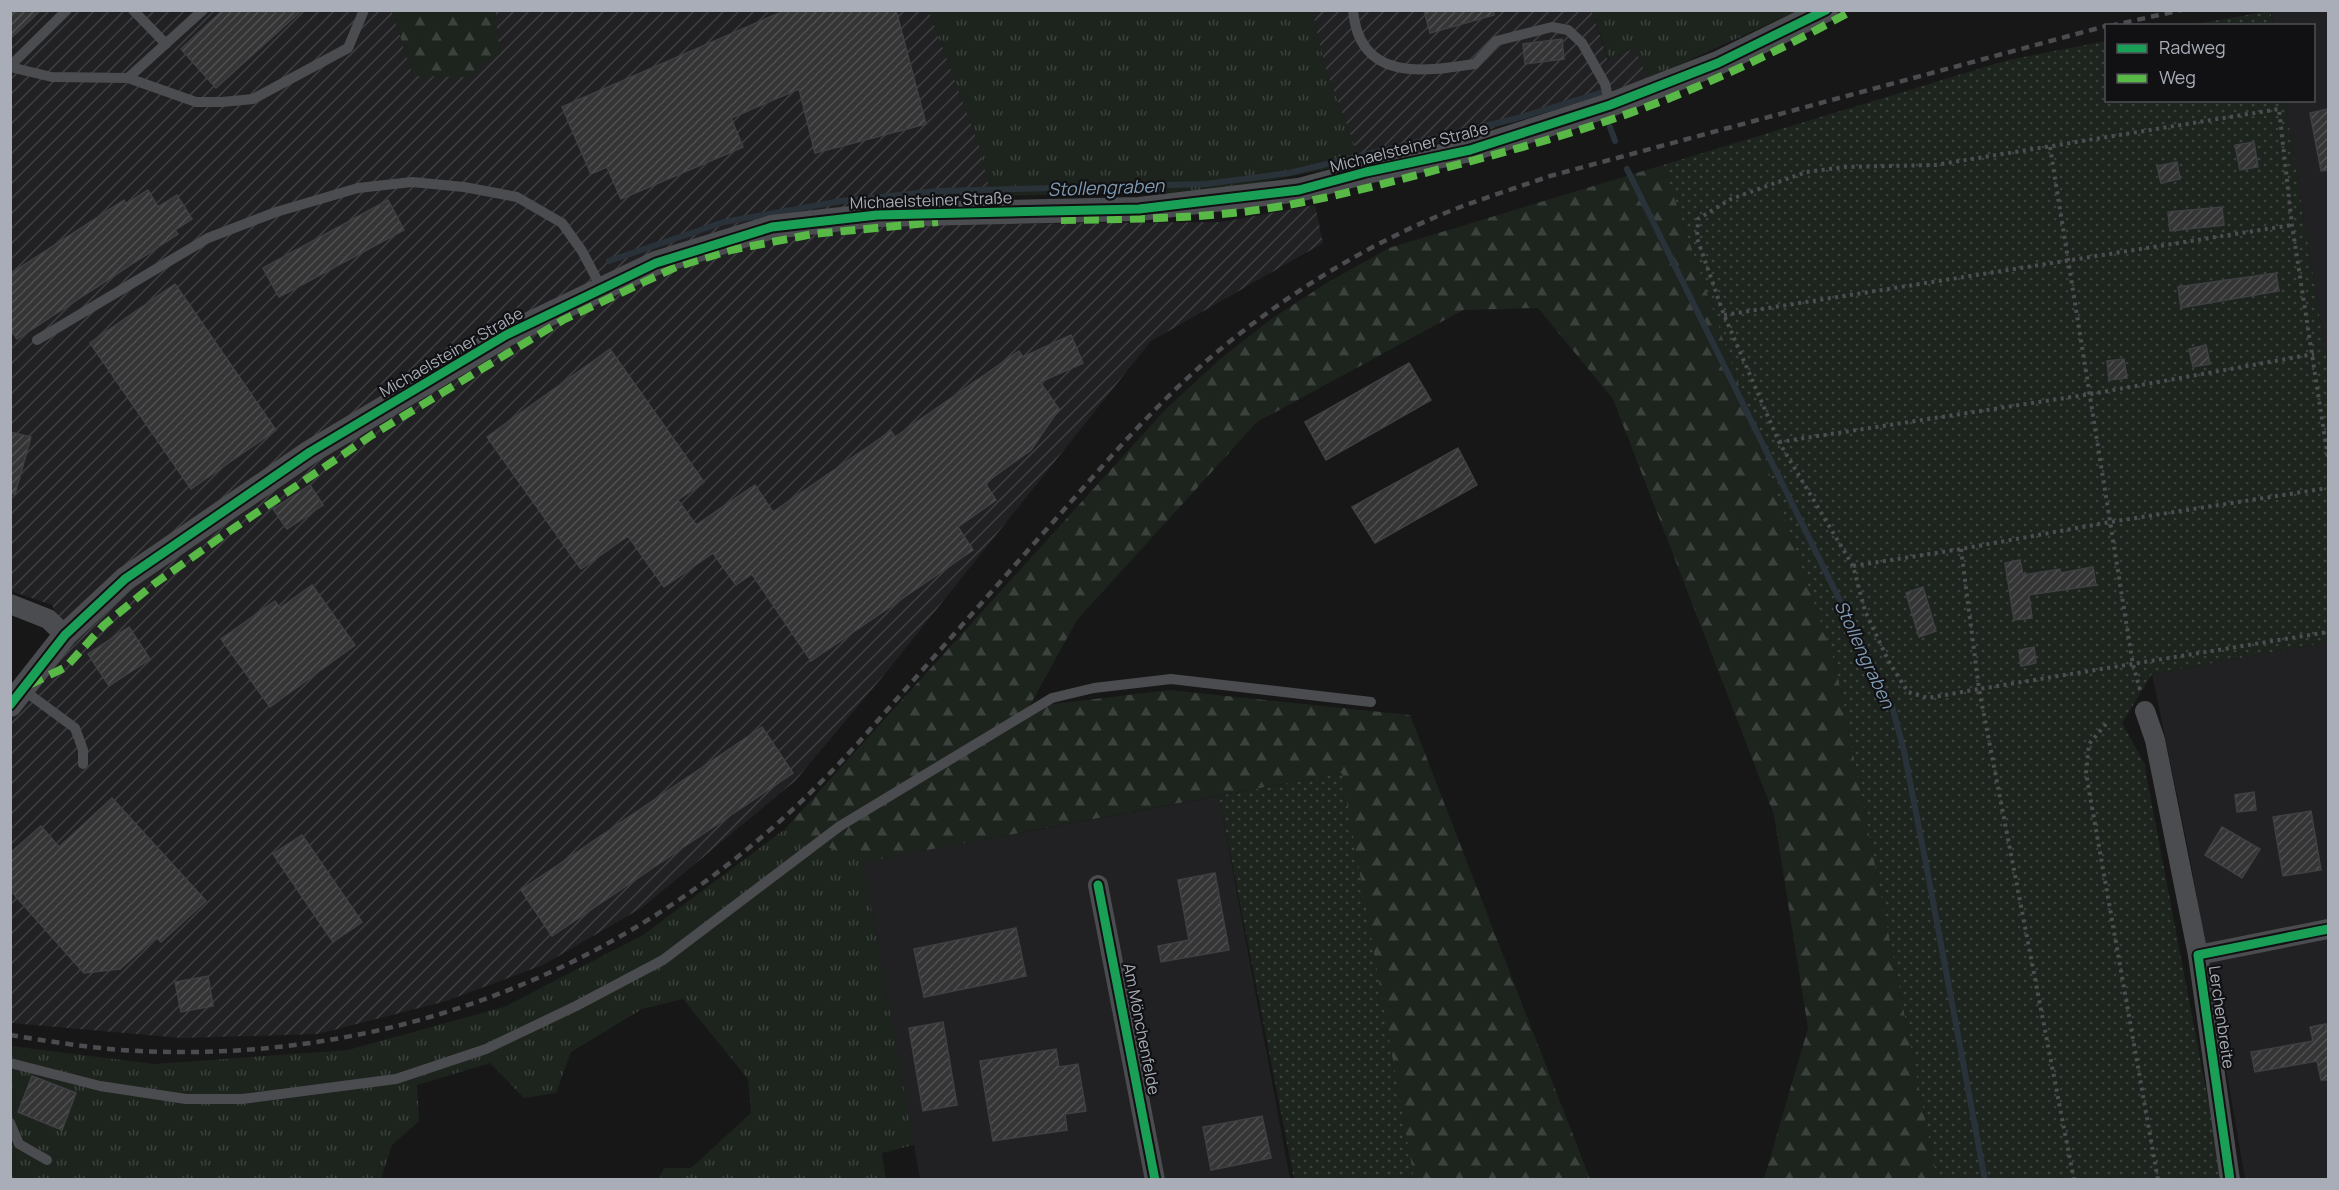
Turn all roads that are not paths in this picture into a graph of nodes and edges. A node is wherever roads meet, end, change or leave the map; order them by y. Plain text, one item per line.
1 (67, 10) edge
2 (133, 10) edge
3 (203, 10) edge
4 (364, 10) edge
5 (1353, 10) edge
6 (1826, 10) edge
7 (166, 44) junction
8 (10, 66) edge
9 (128, 78) junction
10 (1610, 105) junction
11 (602, 289) junction
12 (37, 340) dead end
13 (10, 604) edge
14 (65, 635) junction
15 (16, 697) edge
16 (1371, 702) dead end
17 (2145, 711) road end
18 (83, 764) dead end
19 (1098, 885) dead end
20 (2328, 929) edge
21 (2198, 955) junction
22 (10, 1063) edge
23 (10, 1123) edge
24 (46, 1160) dead end
25 (1155, 1179) edge
26 (2230, 1179) edge

1 - 8 lane
2 - 7 lane
3 - 7 lane
4 - 9 lane
5 - 10 lane
6 - 10 street, Michaelsteiner Straße
7 - 9 lane
8 - 9 lane
10 - 11 street, Michaelsteiner Straße
11 - 12 lane
11 - 14 street, Michaelsteiner Straße
13 - 14 street
14 - 15 street, Michaelsteiner Straße
15 - 18 lane
16 - 22 lane
17 - 21 street, Lerchenbreite
19 - 25 street, Am Mönchenfelde
20 - 21 street, Lerchenbreite
21 - 26 street, Lerchenbreite
23 - 24 lane

